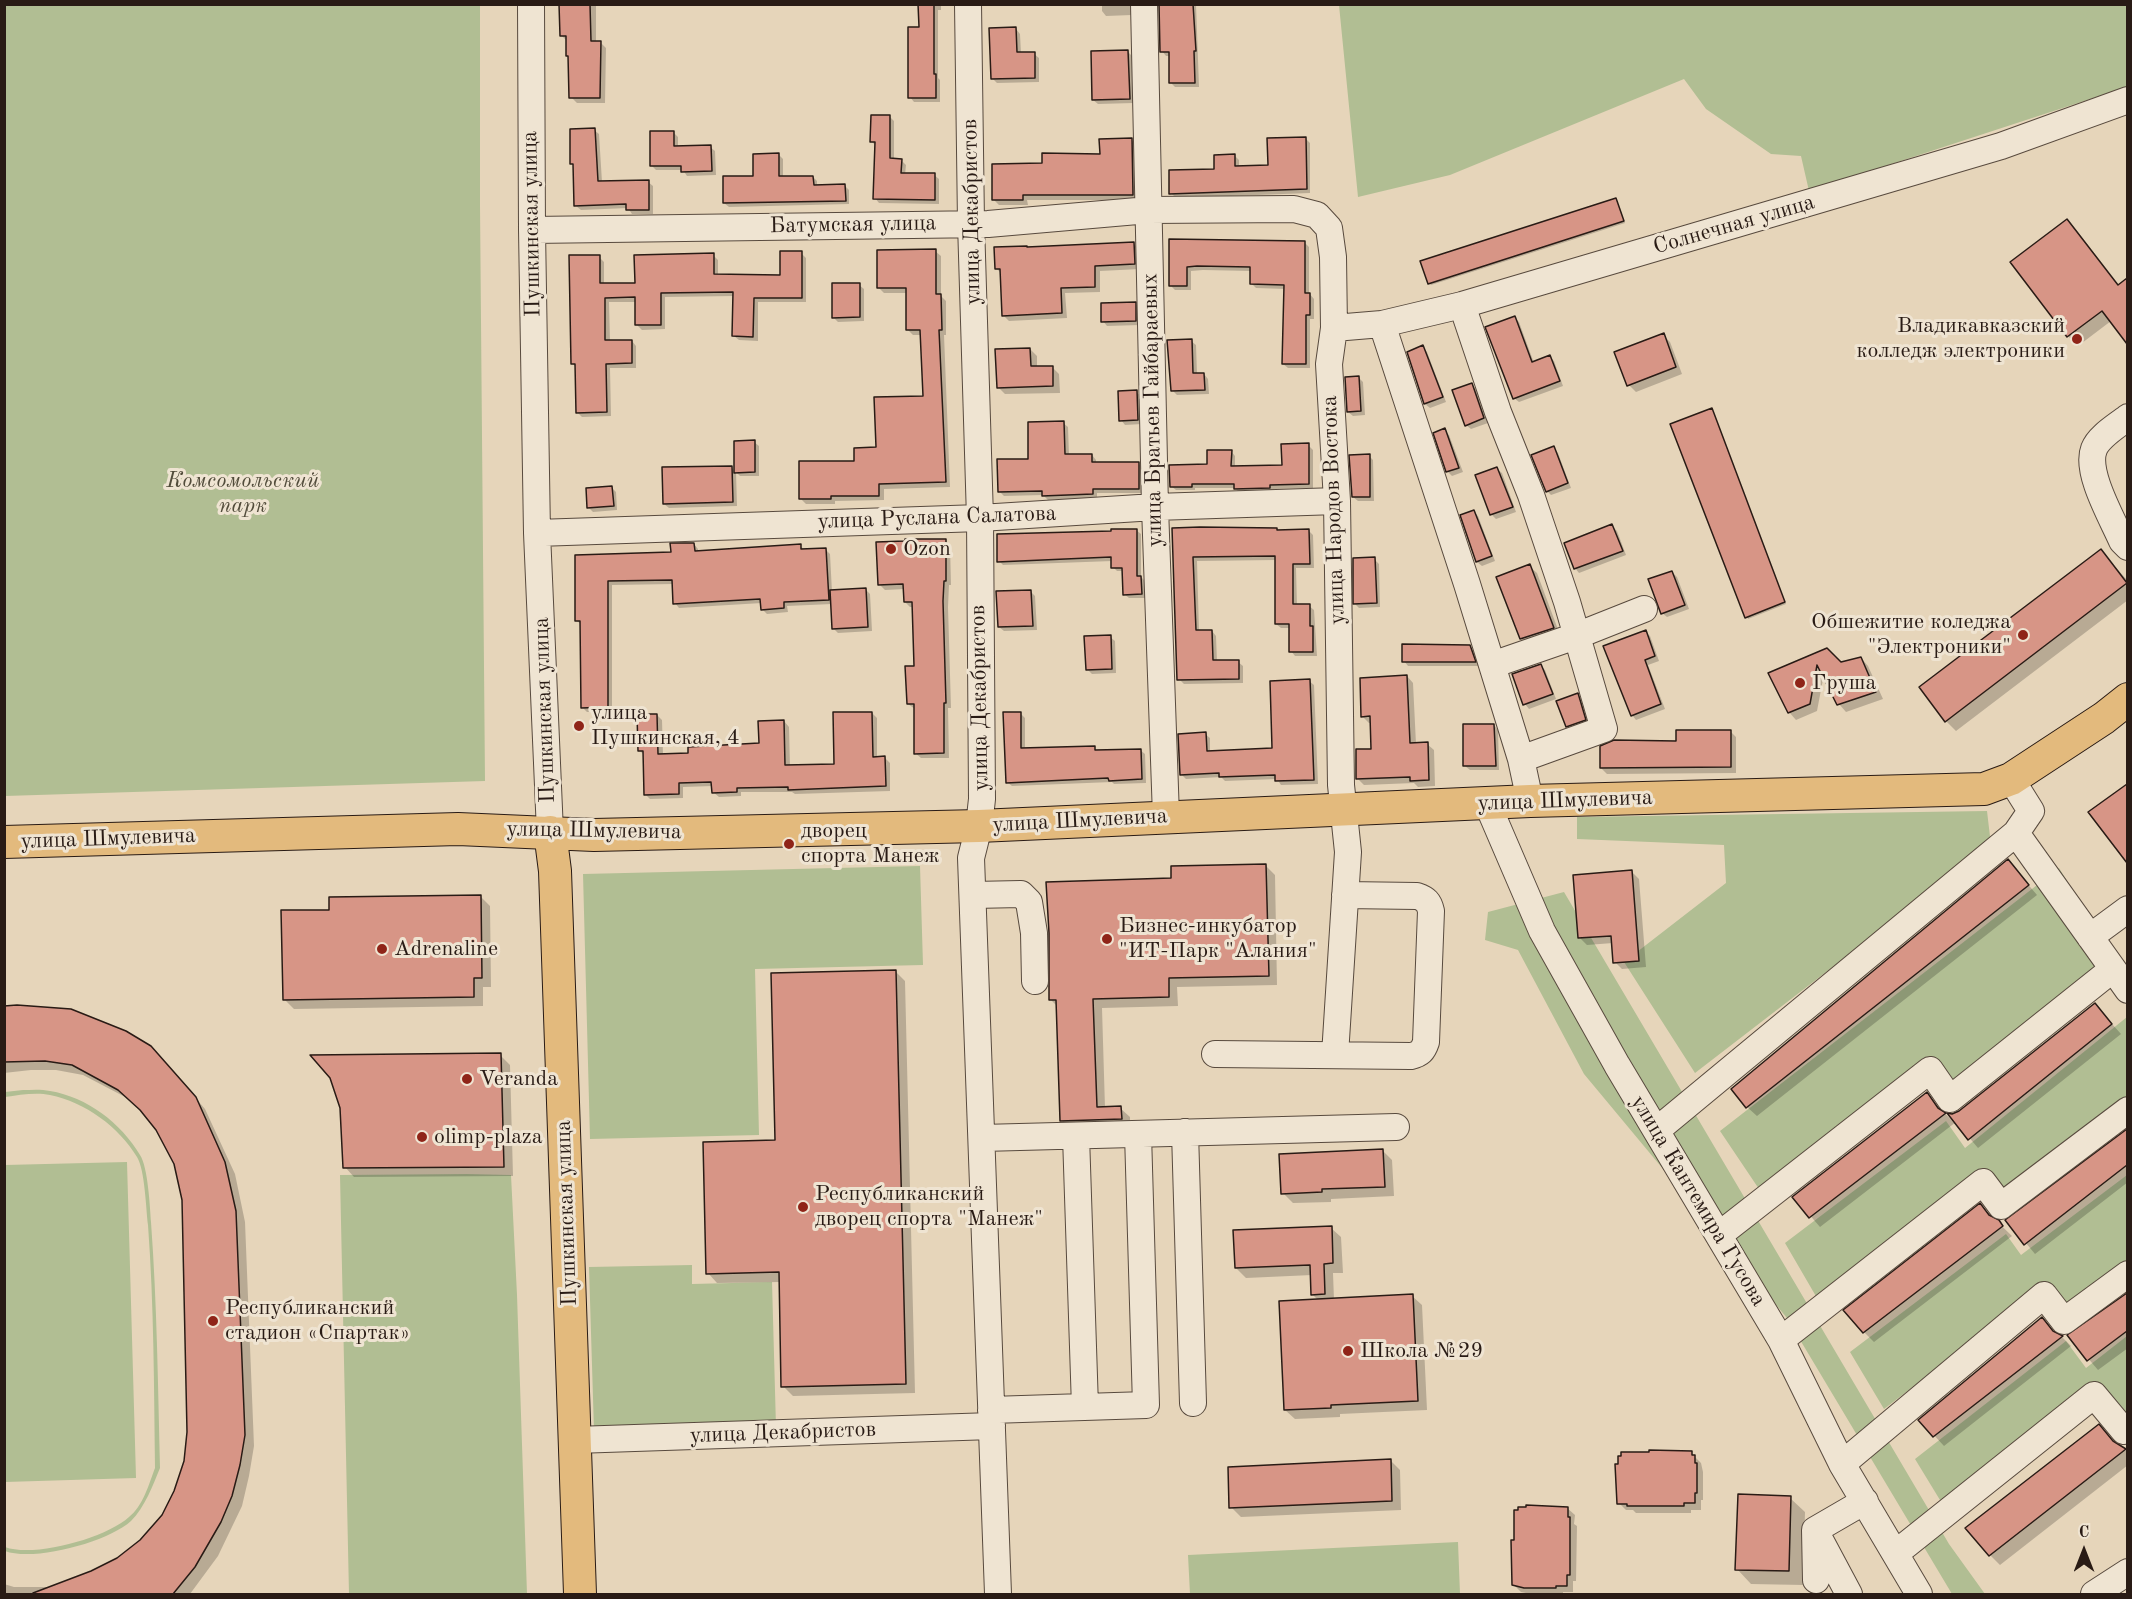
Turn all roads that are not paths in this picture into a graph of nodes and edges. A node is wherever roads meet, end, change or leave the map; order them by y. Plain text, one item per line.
1 (531, 4) edge
2 (968, 4) edge
3 (1144, 4) edge
4 (2127, 100) edge
5 (1149, 210) junction
6 (1317, 215) joint
7 (971, 224) junction
8 (532, 230) junction
9 (1462, 305) junction
10 (1382, 324) junction
11 (1334, 328) junction
12 (2127, 417) edge
13 (1336, 501) junction
14 (1155, 507) junction
15 (980, 518) junction
16 (537, 533) junction
17 (2127, 547) edge
18 (1644, 609) dead end
19 (1576, 636) junction
20 (1492, 665) junction
21 (2127, 699) edge
22 (1521, 759) junction
23 (2011, 779) junction
24 (1530, 801) junction
25 (1487, 803) junction
26 (1342, 810) junction
27 (1166, 816) junction
28 (979, 826) junction
29 (550, 832) junction
30 (2016, 833) junction
31 (4, 842) edge
32 (973, 895) junction
33 (1345, 895) junction
34 (2127, 909) edge
35 (2090, 937) junction
36 (2120, 979) edge
37 (1035, 981) dead end
38 (1215, 1054) dead end
39 (1335, 1055) junction
40 (2127, 1110) edge
41 (1396, 1127) dead end
42 (1657, 1130) junction
43 (1185, 1132) junction
44 (1138, 1134) junction
45 (1076, 1136) junction
46 (982, 1138) junction
47 (1719, 1235) junction
48 (2127, 1274) edge
49 (1781, 1340) junction
50 (1193, 1403) dead end
51 (1085, 1407) junction
52 (992, 1418) junction
53 (2127, 1428) edge
54 (575, 1440) junction
55 (1842, 1464) junction
56 (1864, 1501) junction
57 (1815, 1530) junction
58 (1896, 1553) junction
59 (2127, 1572) edge
60 (1816, 1580) dead end
61 (580, 1594) edge
62 (998, 1594) edge
63 (1850, 1594) edge
64 (1919, 1594) edge
65 (2094, 1594) edge

1 - 8 street, Пушкинская улица
2 - 7 street, улица Декабристов
3 - 5 street, улица Братьев Гайбараевых
4 - 9 street, Солнечная улица
5 - 6 street, Батумская улица
5 - 7 street, Батумская улица
5 - 14 street, улица Братьев Гайбараевых
6 - 11 street, улица Народов Востока
7 - 8 street, Батумская улица
7 - 15 street, улица Декабристов
8 - 16 street, Пушкинская улица
9 - 10 street, Солнечная улица
9 - 19 street
10 - 11 street, Солнечная улица
10 - 20 street
11 - 13 street, улица Народов Востока
12 - 17 street
13 - 14 street, улица Руслана Салатова
13 - 26 street, улица Народов Востока
14 - 15 street, улица Руслана Салатова
14 - 27 street, улица Братьев Гайбараевых
15 - 16 street, улица Руслана Салатова
15 - 28 street, улица Декабристов
16 - 29 street, Пушкинская улица
18 - 19 street
19 - 20 street
19 - 22 street
20 - 22 street
21 - 23 main road, улица Шмулевича
22 - 24 street
23 - 24 main road, улица Шмулевича
23 - 30 street
24 - 25 main road, улица Шмулевича
25 - 26 main road, улица Шмулевича
25 - 42 street, улица Кантемира Гусова
26 - 27 main road, улица Шмулевича
26 - 33 street, улица Народов Востока
27 - 28 main road, улица Шмулевича
28 - 29 main road, улица Шмулевича
28 - 32 street, улица Декабристов
29 - 31 main road, улица Шмулевича
29 - 54 main road, Пушкинская улица
30 - 35 street
30 - 42 street
32 - 37 street
32 - 46 street, улица Декабристов
33 - 39 street, улица Народов Востока
33 - 39 street
34 - 35 street
35 - 36 street
36 - 47 street
38 - 39 street
40 - 49 street
41 - 43 street
42 - 47 street, улица Кантемира Гусова
43 - 44 street
43 - 50 street
44 - 45 street
44 - 51 street
45 - 46 street
45 - 51 street
46 - 52 street, улица Декабристов
47 - 49 street, улица Кантемира Гусова
48 - 55 street
49 - 55 street, улица Кантемира Гусова
51 - 52 street
52 - 54 street, улица Декабристов
52 - 62 street, улица Декабристов
53 - 58 street
54 - 61 main road, Пушкинская улица
55 - 56 street, улица Кантемира Гусова
56 - 57 street
56 - 58 street, улица Кантемира Гусова
57 - 60 street
57 - 63 street
58 - 64 street, улица Кантемира Гусова
59 - 65 street

